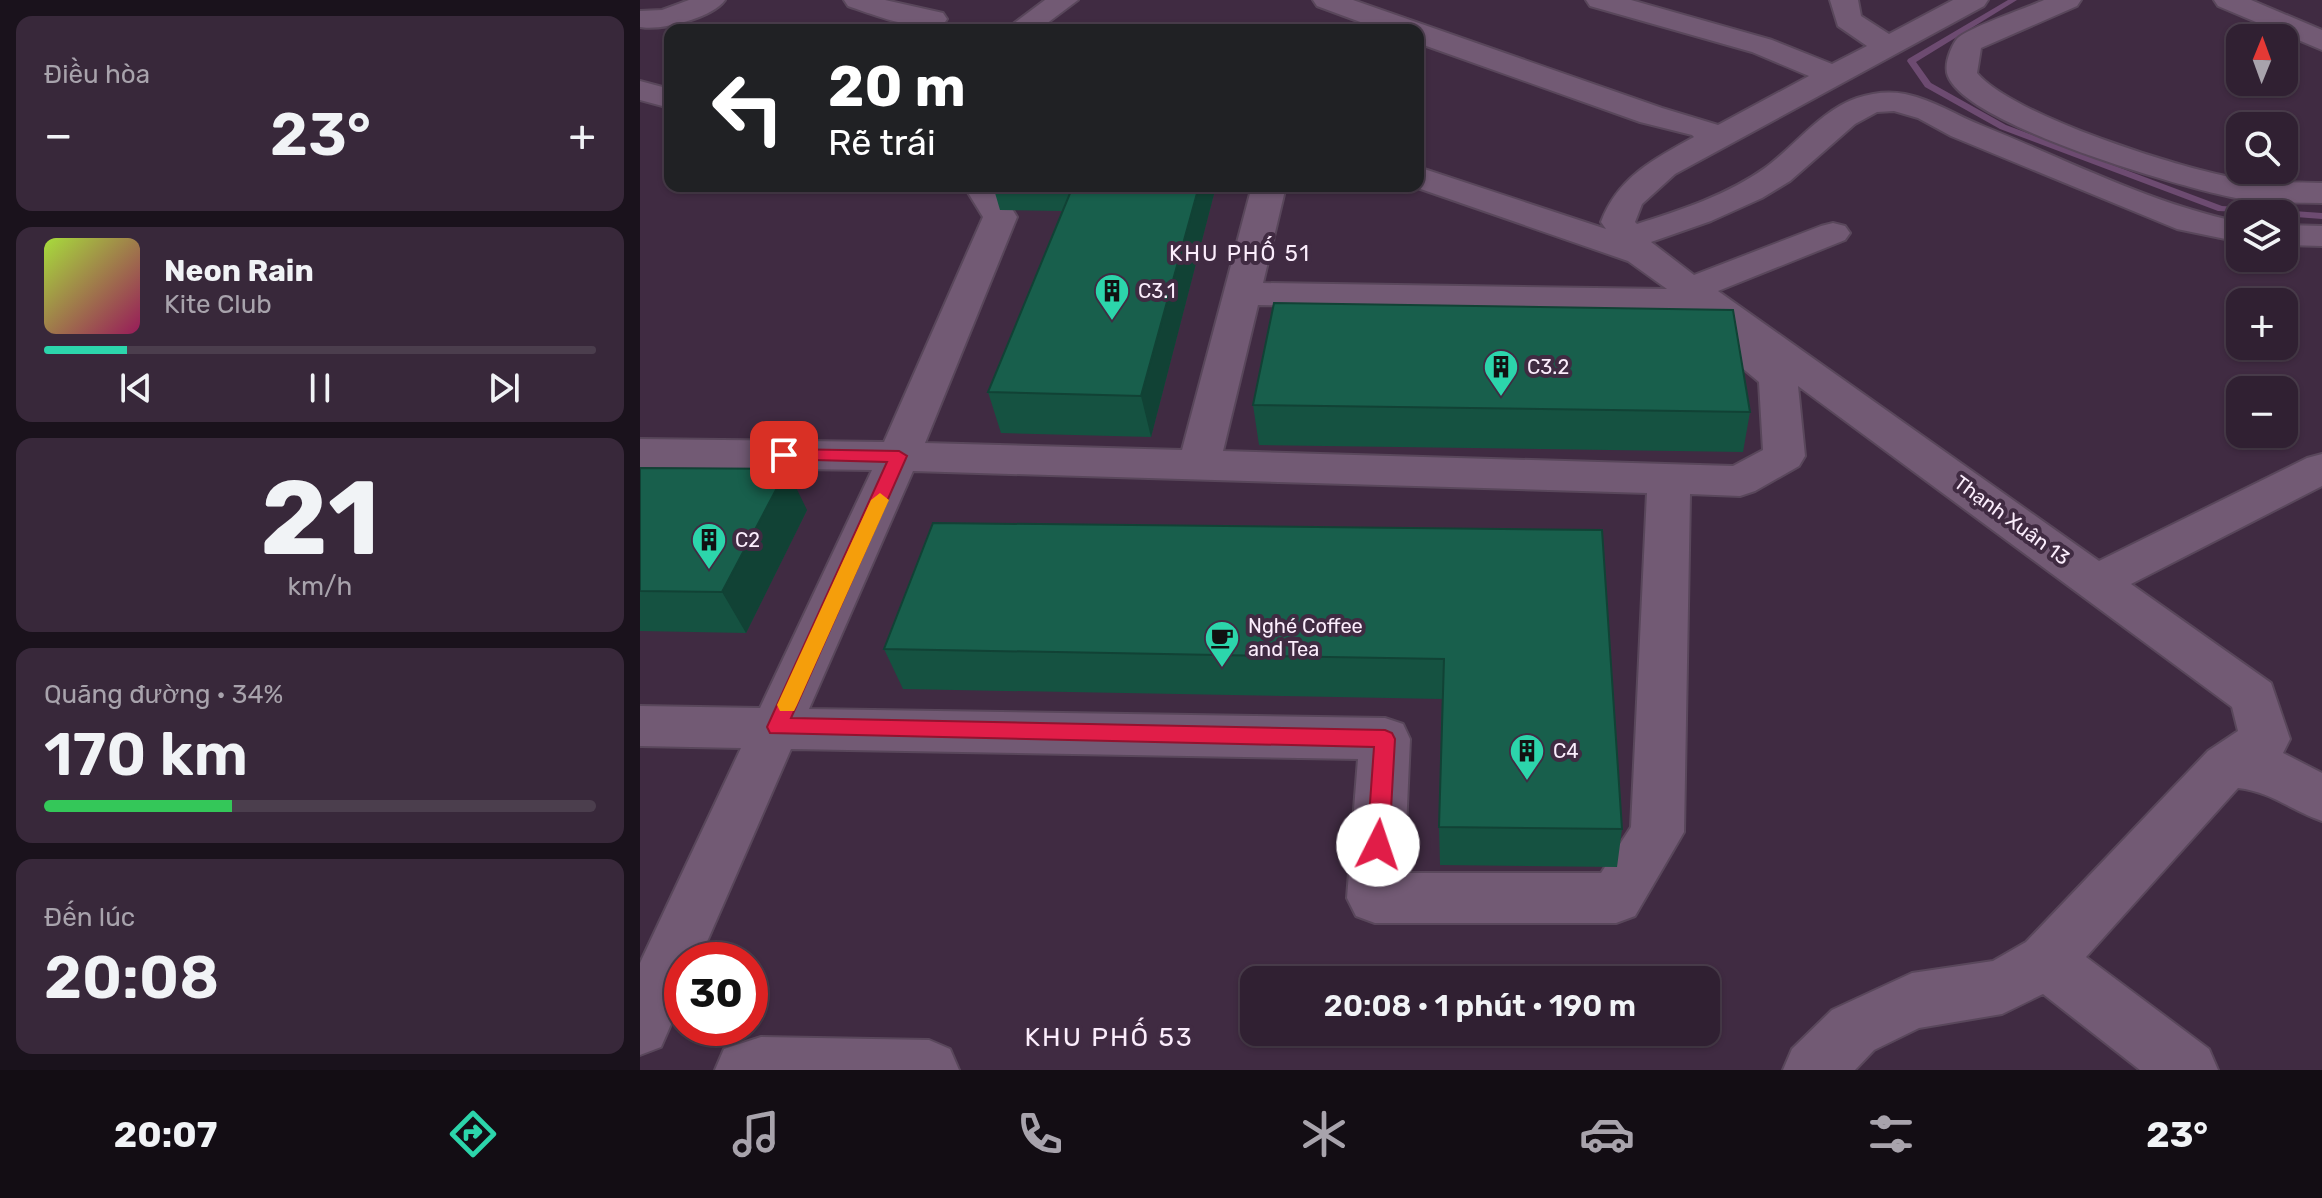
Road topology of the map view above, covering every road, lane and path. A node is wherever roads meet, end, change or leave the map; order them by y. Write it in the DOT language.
graph roads {
  1 [pos="711,0"];
  2 [pos="858,0"];
  3 [pos="1064,0"];
  4 [pos="1074,0"];
  5 [pos="1090,0"];
  6 [pos="1327,0"];
  7 [pos="1600,0"];
  8 [pos="1844,0"];
  9 [pos="1974,0"];
  10 [pos="2067,0"];
  11 [pos="2228,0"];
  12 [pos="640,19"];
  13 [pos="933,19"];
  14 [pos="1028,24"];
  15 [pos="1393,24"];
  16 [pos="1424,35"];
  17 [pos="2322,41"];
  18 [pos="1887,46"];
  19 [pos="1831,75"];
  20 [pos="640,90"];
  21 [pos="664,97"];
  22 [pos="1715,139"];
  23 [pos="1424,179"];
  24 [pos="985,192"];
  25 [pos="1268,192"];
  26 [pos="2322,193"];
  27 [pos="2226,229"];
  28 [pos="1833,233"];
  29 [pos="2298,235"];
  30 [pos="2322,236"];
  31 [pos="1635,245"];
  32 [pos="1690,289"];
  33 [pos="1242,294"];
  34 [pos="640,453"];
  35 [pos="899,456"];
  36 [pos="1199,465"];
  37 [pos="2322,468"];
  38 [pos="1669,478"];
  39 [pos="2098,581"];
  40 [pos="640,726"];
  41 [pos="777,727"];
  42 [pos="2226,766"];
  43 [pos="2322,799"];
  44 [pos="2046,961"];
  45 [pos="640,1027"];
  46 [pos="745,1070"];
  47 [pos="929,1070"];
  48 [pos="1813,1070"];
  49 [pos="2188,1070"];
  1 -- 12 [label="street"];
  2 -- 13 [label="street"];
  3 -- 14 [label="street"];
  4 -- 5 [label="street"];
  6 -- 15 [label="street"];
  7 -- 19 [label="street"];
  8 -- 18 [label="street"];
  9 -- 18 [label="street"];
  10 -- 26 [label="street"];
  11 -- 17 [label="street"];
  16 -- 22 [label="street"];
  18 -- 19 [label="street"];
  19 -- 22 [label="street"];
  20 -- 21 [label="street"];
  22 -- 31 [label="street"];
  23 -- 31 [label="street, Thạnh Xuân 13"];
  24 -- 35 [label="street"];
  25 -- 33 [label="street"];
  27 -- 31 [label="street"];
  28 -- 32 [label="street"];
  29 -- 30 [label="street"];
  31 -- 32 [label="street, Thạnh Xuân 13"];
  32 -- 39 [label="street, Thạnh Xuân 13"];
  33 -- 36 [label="street"];
  33 -- 38 [label="street"];
  34 -- 35 [label="street"];
  35 -- 36 [label="street"];
  35 -- 41 [label="street"];
  36 -- 38 [label="street"];
  37 -- 39 [label="street"];
  38 -- 41 [label="street"];
  39 -- 42 [label="street, Thạnh Xuân 13"];
  40 -- 41 [label="street"];
  41 -- 45 [label="street"];
  42 -- 43 [label="street"];
  42 -- 44 [label="street, Thạnh Xuân 13"];
  44 -- 48 [label="street, Thạnh Xuân 13"];
  44 -- 49 [label="street"];
  46 -- 47 [label="street"];
}
